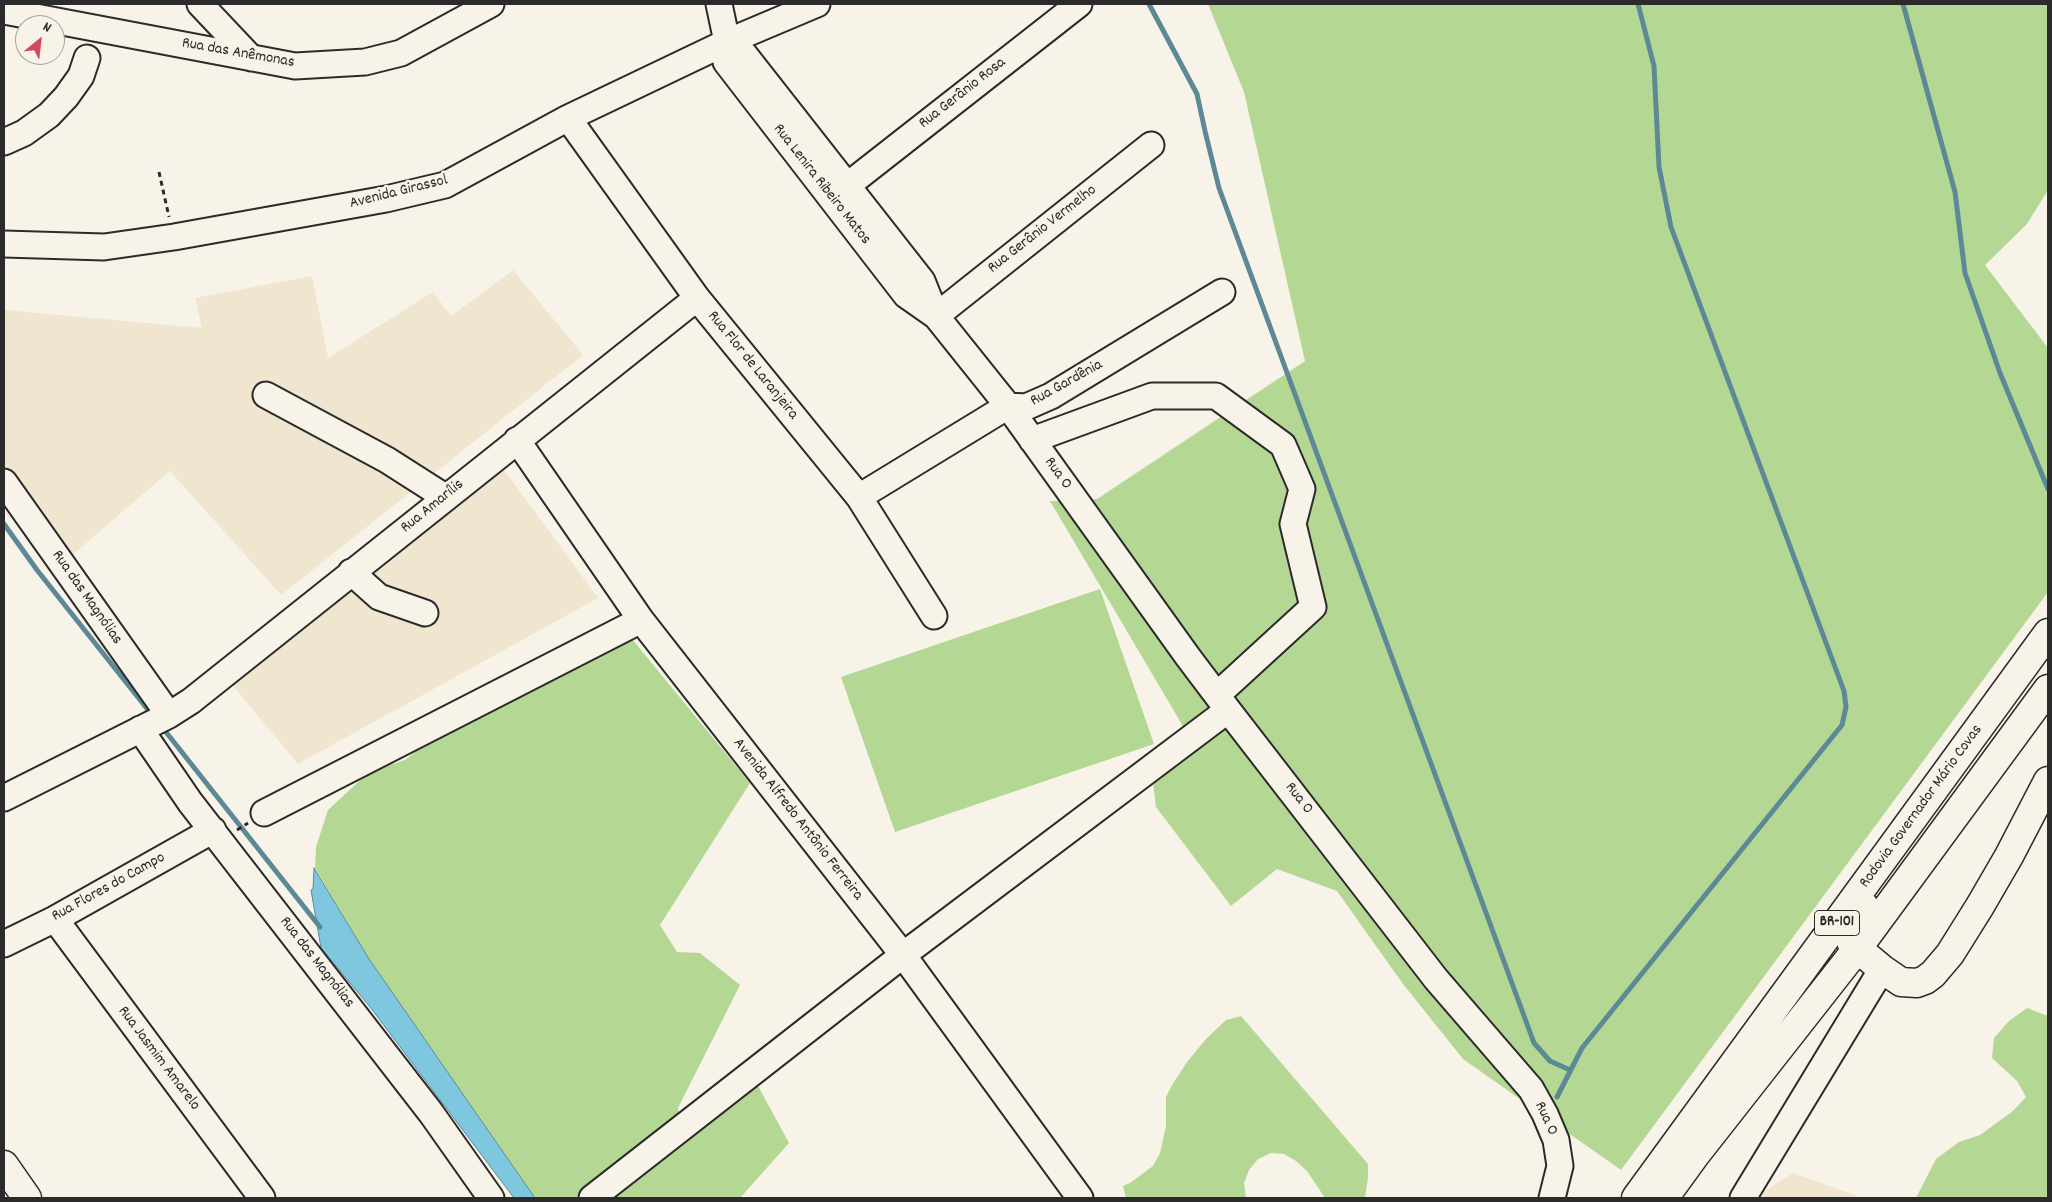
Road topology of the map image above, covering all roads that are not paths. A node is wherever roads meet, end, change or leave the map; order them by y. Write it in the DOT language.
graph roads {
  1 [pos="200,4"];
  2 [pos="491,4"];
  3 [pos="719,4"];
  4 [pos="817,4"];
  5 [pos="1078,4"];
  6 [pos="4,11"];
  7 [pos="727,42"];
  8 [pos="87,58"];
  9 [pos="251,58"];
  10 [pos="568,118"];
  11 [pos="4,142"];
  12 [pos="1151,145"];
  13 [pos="848,185"];
  14 [pos="4,244"];
  15 [pos="1222,292"];
  16 [pos="696,298"];
  17 [pos="936,316"];
  18 [pos="266,396"];
  19 [pos="1008,406"];
  20 [pos="517,440"];
  21 [pos="1032,440"];
  22 [pos="4,482"];
  23 [pos="445,497"];
  24 [pos="859,498"];
  25 [pos="351,572"];
  26 [pos="425,613"];
  27 [pos="934,616"];
  28 [pos="641,620"];
  29 [pos="2043,640"];
  30 [pos="2048,689"];
  31 [pos="1223,702"];
  32 [pos="154,722"];
  33 [pos="2048,780"];
  34 [pos="4,798"];
  35 [pos="264,813"];
  36 [pos="213,830"];
  37 [pos="54,919"];
  38 [pos="4,944"];
  39 [pos="1857,948"];
  40 [pos="903,955"];
  41 [pos="1882,969"];
  42 [pos="4,1165"];
  43 [pos="27,1198"];
  44 [pos="262,1198"];
  45 [pos="491,1198"];
  46 [pos="592,1198"];
  47 [pos="1080,1198"];
  48 [pos="1552,1198"];
  49 [pos="1636,1198"];
  50 [pos="1664,1198"];
  51 [pos="1743,1198"];
  1 -- 9 [label="street"];
  2 -- 9 [label="street, Rua das Anêmonas"];
  3 -- 7 [label="street, Rua Lenira Ribeiro Matos"];
  4 -- 7 [label="street, Avenida Girassol"];
  5 -- 13 [label="street, Rua Gerânio Rosa"];
  6 -- 9 [label="street, Rua das Anêmonas"];
  7 -- 10 [label="street, Avenida Girassol"];
  7 -- 13 [label="street, Rua Lenira Ribeiro Matos"];
  7 -- 17 [label="street, Rua Lenira Ribeiro Matos"];
  8 -- 11 [label="street"];
  10 -- 14 [label="street, Avenida Girassol"];
  10 -- 16 [label="street, Rua Flor de Laranjeira"];
  12 -- 17 [label="street, Rua Gerânio Vermelho"];
  13 -- 17 [label="street, Rua Lenira Ribeiro Matos"];
  15 -- 19 [label="street, Rua Gardênia"];
  16 -- 20 [label="street, Rua Amarílis"];
  16 -- 24 [label="street, Rua Flor de Laranjeira"];
  17 -- 19 [label="street, Rua Lenira Ribeiro Matos"];
  18 -- 23 [label="street"];
  19 -- 21 [label="street, Rua O"];
  19 -- 24 [label="street, Rua Gardênia"];
  20 -- 23 [label="street, Rua Amarílis"];
  20 -- 28 [label="street, Avenida Alfredo Antônio Ferreira"];
  21 -- 31 [label="street, Rua O"];
  21 -- 31 [label="street"];
  22 -- 32 [label="street, Rua das Magnólias"];
  23 -- 25 [label="street, Rua Amarílis"];
  24 -- 27 [label="street, Rua Flor de Laranjeira"];
  25 -- 26 [label="street"];
  25 -- 32 [label="street, Rua Amarílis"];
  28 -- 35 [label="street"];
  28 -- 40 [label="street, Avenida Alfredo Antônio Ferreira"];
  29 -- 39 [label="main road"];
  29 -- 49 [label="main road, Rodovia Governador Mário Covas / BR-101"];
  30 -- 39 [label="main road, Rodovia Governador Mário Covas / BR-101"];
  31 -- 40 [label="street"];
  31 -- 48 [label="street, Rua O"];
  32 -- 34 [label="street, Rua Amarílis"];
  32 -- 36 [label="street, Rua das Magnólias"];
  33 -- 41 [label="main road"];
  36 -- 37 [label="street, Rua Flores do Campo"];
  36 -- 45 [label="street, Rua das Magnólias"];
  37 -- 38 [label="street, Rua Flores do Campo"];
  37 -- 44 [label="street, Rua Jasmim Amarelo"];
  39 -- 41 [label="main road"];
  39 -- 50 [label="main road, Rodovia Governador Mário Covas / BR-101"];
  40 -- 46 [label="street"];
  40 -- 47 [label="street, Avenida Alfredo Antônio Ferreira"];
  41 -- 51 [label="street"];
  42 -- 43 [label="main road"];
}
